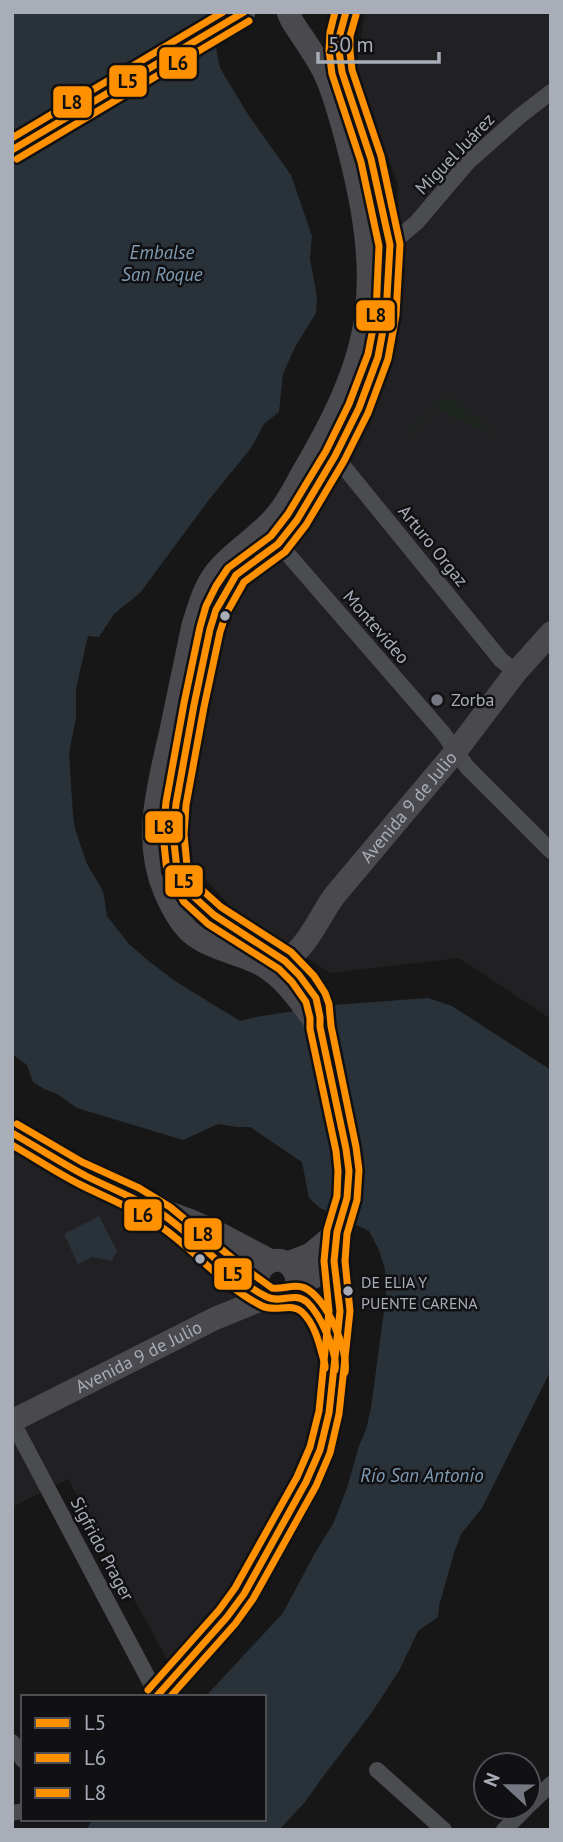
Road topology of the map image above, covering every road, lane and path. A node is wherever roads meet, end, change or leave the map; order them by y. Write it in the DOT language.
graph roads {
  1 [pos="244,12"];
  2 [pos="288,12"];
  3 [pos="346,12"];
  4 [pos="551,92"];
  5 [pos="12,150"];
  6 [pos="366,239"];
  7 [pos="390,245"];
  8 [pos="327,450"];
  9 [pos="272,536"];
  10 [pos="551,633"];
  11 [pos="516,672"];
  12 [pos="456,751"];
  13 [pos="551,851"];
  14 [pos="309,936"];
  15 [pos="285,961"];
  16 [pos="259,964"];
  17 [pos="320,1020"];
  18 [pos="12,1133"];
  19 [pos="148,1206"];
  20 [pos="337,1239"];
  21 [pos="285,1280"];
  22 [pos="340,1304"];
  23 [pos="336,1364"];
  24 [pos="12,1421"];
  25 [pos="156,1695"];
  26 [pos="158,1695"];
  27 [pos="377,1770"];
  28 [pos="444,1830"];
  1 -- 5 [label="main road"];
  2 -- 6 [label="main road"];
  3 -- 7 [label="main road"];
  4 -- 7 [label="street, Miguel Juárez"];
  6 -- 7 [label="street"];
  6 -- 8 [label="main road"];
  7 -- 8 [label="main road"];
  8 -- 9 [label="main road"];
  8 -- 11 [label="street, Arturo Orgaz"];
  9 -- 12 [label="street, Montevideo"];
  9 -- 15 [label="main road"];
  9 -- 16 [label="main road"];
  10 -- 11 [label="main road, Avenida 9 de Julio"];
  11 -- 12 [label="main road, Avenida 9 de Julio"];
  12 -- 13 [label="street, Montevideo"];
  12 -- 14 [label="main road, Avenida 9 de Julio"];
  14 -- 15 [label="main road, Avenida 9 de Julio"];
  14 -- 17 [label="main road"];
  15 -- 16 [label="main road"];
  15 -- 17 [label="main road"];
  16 -- 17 [label="main road"];
  17 -- 20 [label="main road"];
  18 -- 19 [label="main road"];
  19 -- 21 [label="main road"];
  19 -- 21 [label="main road"];
  20 -- 21 [label="main road"];
  20 -- 22 [label="street"];
  21 -- 22 [label="street"];
  21 -- 23 [label="street"];
  21 -- 24 [label="main road, Avenida 9 de Julio"];
  22 -- 23 [label="street"];
  23 -- 26 [label="street"];
  24 -- 25 [label="street, Sigfrido Prager"];
  27 -- 28 [label="street"];
}
